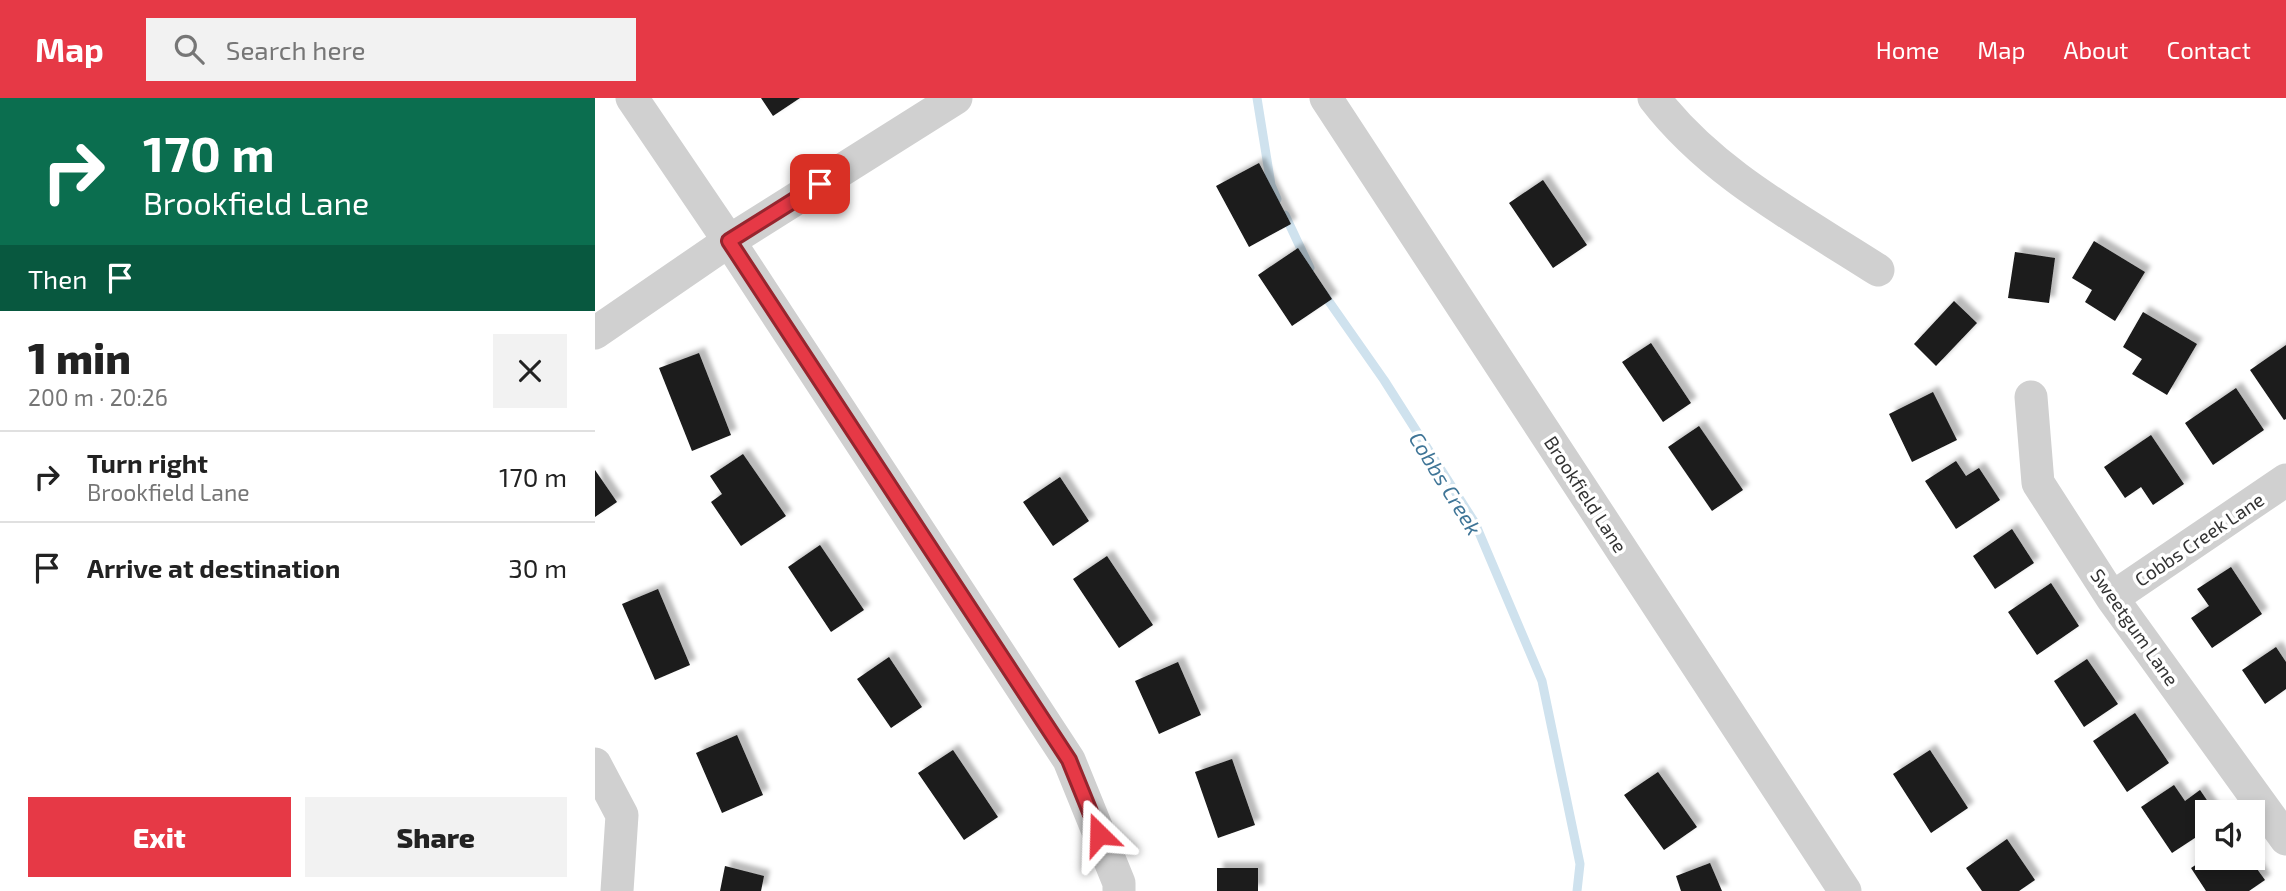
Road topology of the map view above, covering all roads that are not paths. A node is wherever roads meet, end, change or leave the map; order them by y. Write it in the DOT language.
graph roads {
  1 [pos="632,98"];
  2 [pos="956,98"];
  3 [pos="1326,98"];
  4 [pos="1654,98"];
  5 [pos="729,241"];
  6 [pos="1878,270"];
  7 [pos="595,333"];
  8 [pos="2031,397"];
  9 [pos="2286,480"];
  10 [pos="2112,598"];
  11 [pos="595,764"];
  12 [pos="2286,839"];
  13 [pos="617,891"];
  14 [pos="1119,891"];
  15 [pos="1845,891"];
  1 -- 5 [label="street"];
  2 -- 5 [label="street"];
  3 -- 15 [label="street, Brookfield Lane"];
  4 -- 6 [label="street"];
  5 -- 7 [label="street"];
  5 -- 14 [label="street"];
  8 -- 10 [label="street, Sweetgum Lane"];
  9 -- 10 [label="street, Cobbs Creek Lane"];
  10 -- 12 [label="street, Sweetgum Lane"];
  11 -- 13 [label="street"];
}
